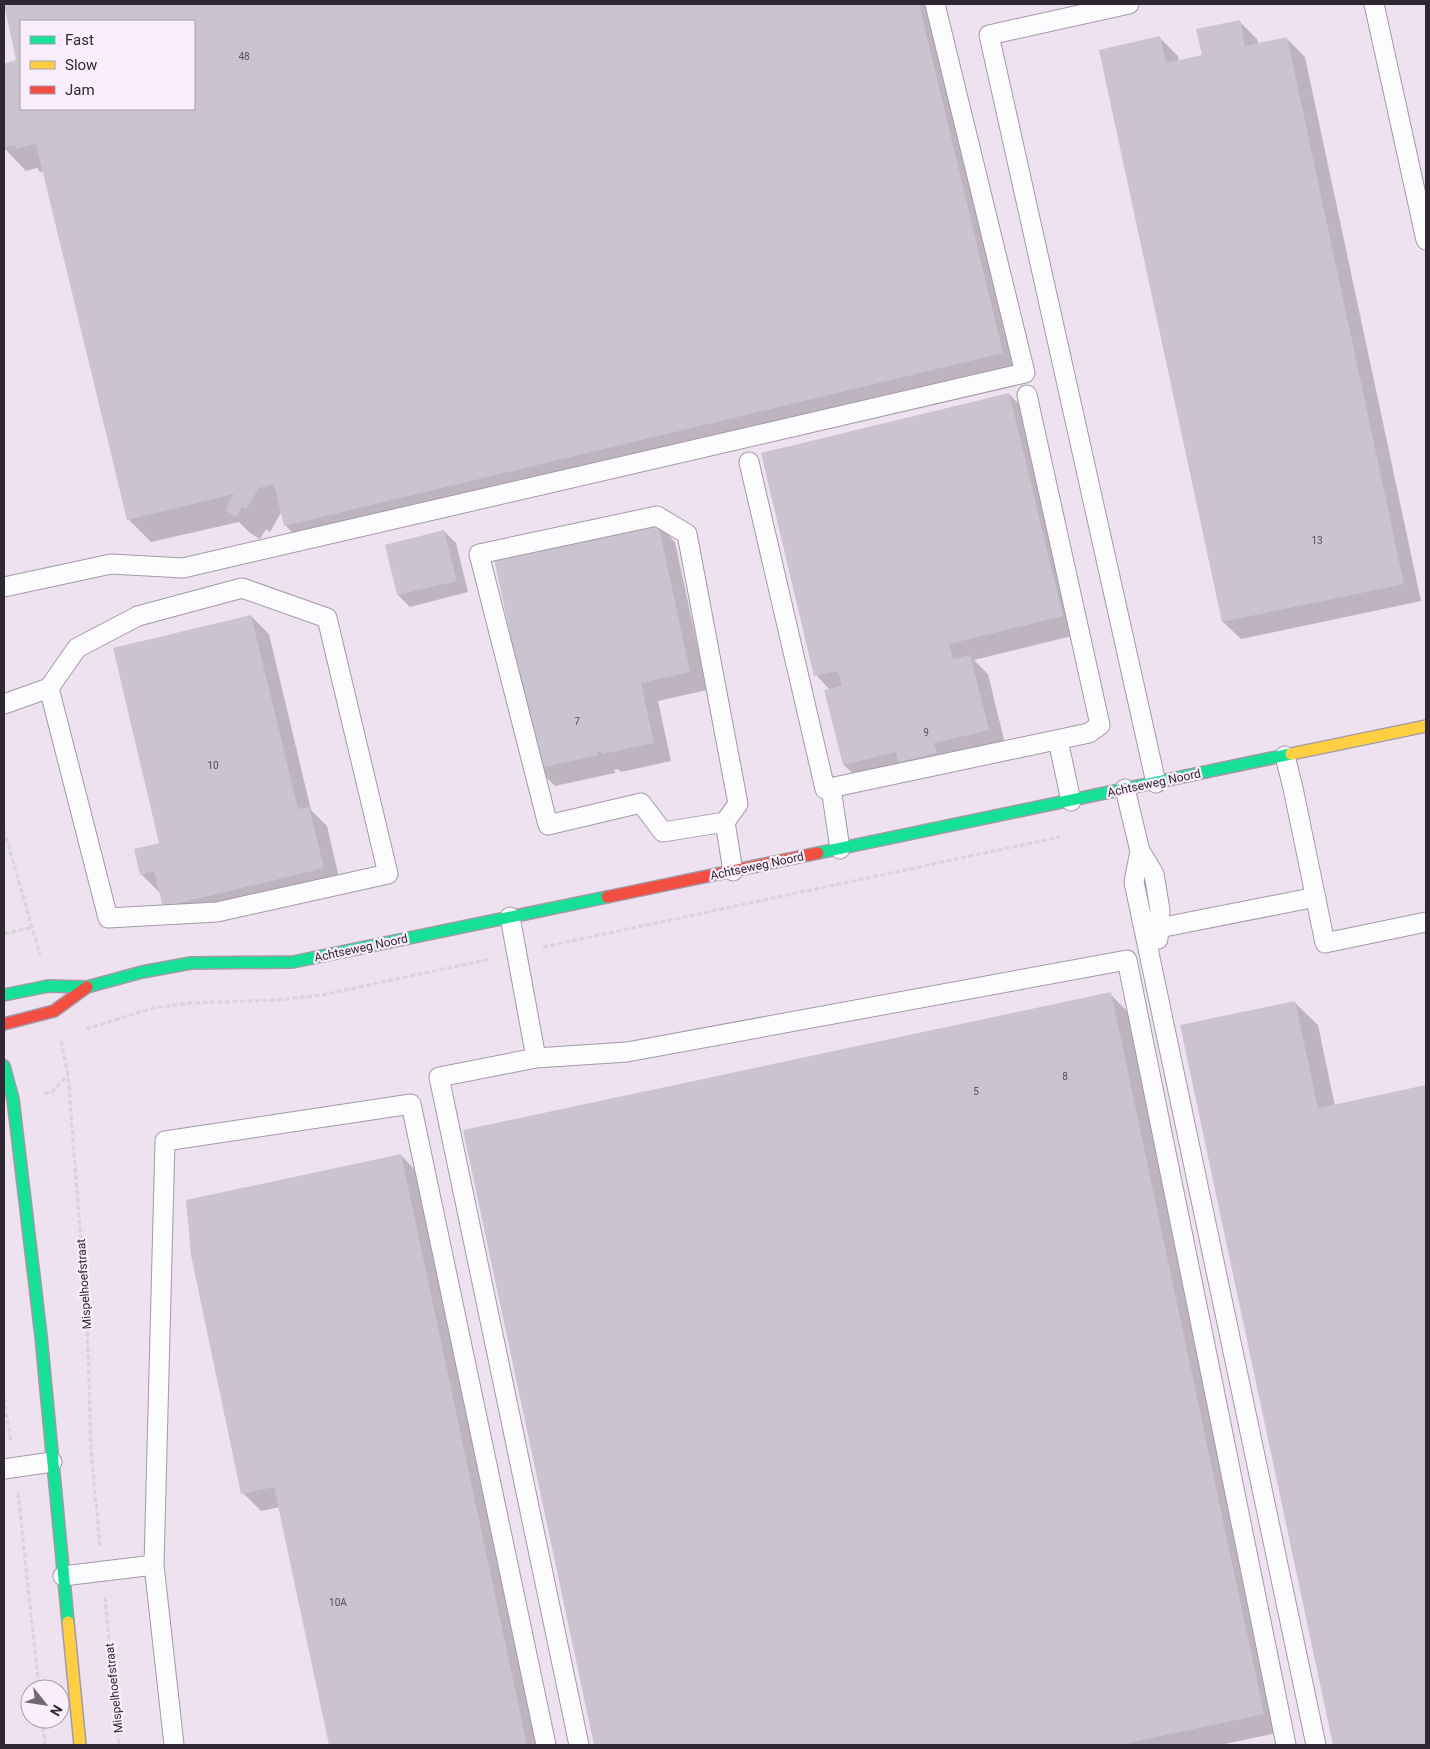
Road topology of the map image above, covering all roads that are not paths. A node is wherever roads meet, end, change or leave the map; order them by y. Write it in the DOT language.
graph roads {
  1 [pos="935,4"];
  2 [pos="1129,4"];
  3 [pos="1374,4"];
  4 [pos="1426,240"];
  5 [pos="1027,395"];
  6 [pos="749,462"];
  7 [pos="4,587"];
  8 [pos="49,688"];
  9 [pos="4,704"];
  10 [pos="1426,726"];
  11 [pos="1058,740"];
  12 [pos="1285,756"];
  13 [pos="1156,783"];
  14 [pos="831,788"];
  15 [pos="1126,788"];
  16 [pos="1071,801"];
  17 [pos="725,822"];
  18 [pos="840,848"];
  19 [pos="1140,851"];
  20 [pos="732,871"];
  21 [pos="1316,897"];
  22 [pos="510,917"];
  23 [pos="1426,922"];
  24 [pos="1159,928"];
  25 [pos="1154,980"];
  26 [pos="87,987"];
  27 [pos="4,995"];
  28 [pos="4,1024"];
  29 [pos="536,1058"];
  30 [pos="4,1066"];
  31 [pos="52,1462"];
  32 [pos="9,1468"];
  33 [pos="154,1565"];
  34 [pos="63,1576"];
  35 [pos="80,1745"];
  36 [pos="174,1745"];
  37 [pos="546,1745"];
  38 [pos="578,1745"];
  39 [pos="1286,1745"];
  40 [pos="1316,1745"];
  1 -- 7 [label="lane"];
  2 -- 13 [label="lane"];
  3 -- 4 [label="lane"];
  5 -- 11 [label="lane"];
  6 -- 14 [label="lane"];
  8 -- 8 [label="lane"];
  8 -- 9 [label="lane"];
  10 -- 12 [label="street, Achtseweg Noord"];
  11 -- 14 [label="lane"];
  11 -- 16 [label="lane"];
  12 -- 13 [label="street, Achtseweg Noord"];
  12 -- 21 [label="lane"];
  13 -- 15 [label="street, Achtseweg Noord"];
  14 -- 18 [label="lane"];
  15 -- 16 [label="street, Achtseweg Noord"];
  15 -- 19 [label="lane"];
  16 -- 18 [label="street, Achtseweg Noord"];
  17 -- 17 [label="lane"];
  17 -- 20 [label="lane"];
  18 -- 20 [label="street, Achtseweg Noord"];
  19 -- 24 [label="lane"];
  19 -- 25 [label="lane"];
  20 -- 22 [label="street, Achtseweg Noord"];
  21 -- 23 [label="lane"];
  21 -- 24 [label="lane"];
  22 -- 26 [label="street, Achtseweg Noord"];
  22 -- 29 [label="lane"];
  24 -- 25 [label="lane"];
  25 -- 40 [label="lane"];
  26 -- 27 [label="street, Achtseweg Noord"];
  26 -- 28 [label="street, Achtseweg Noord"];
  29 -- 38 [label="lane"];
  29 -- 39 [label="lane"];
  30 -- 31 [label="street"];
  31 -- 32 [label="lane"];
  31 -- 34 [label="street"];
  33 -- 34 [label="lane"];
  33 -- 36 [label="lane"];
  33 -- 37 [label="lane"];
  34 -- 35 [label="street"];
}
